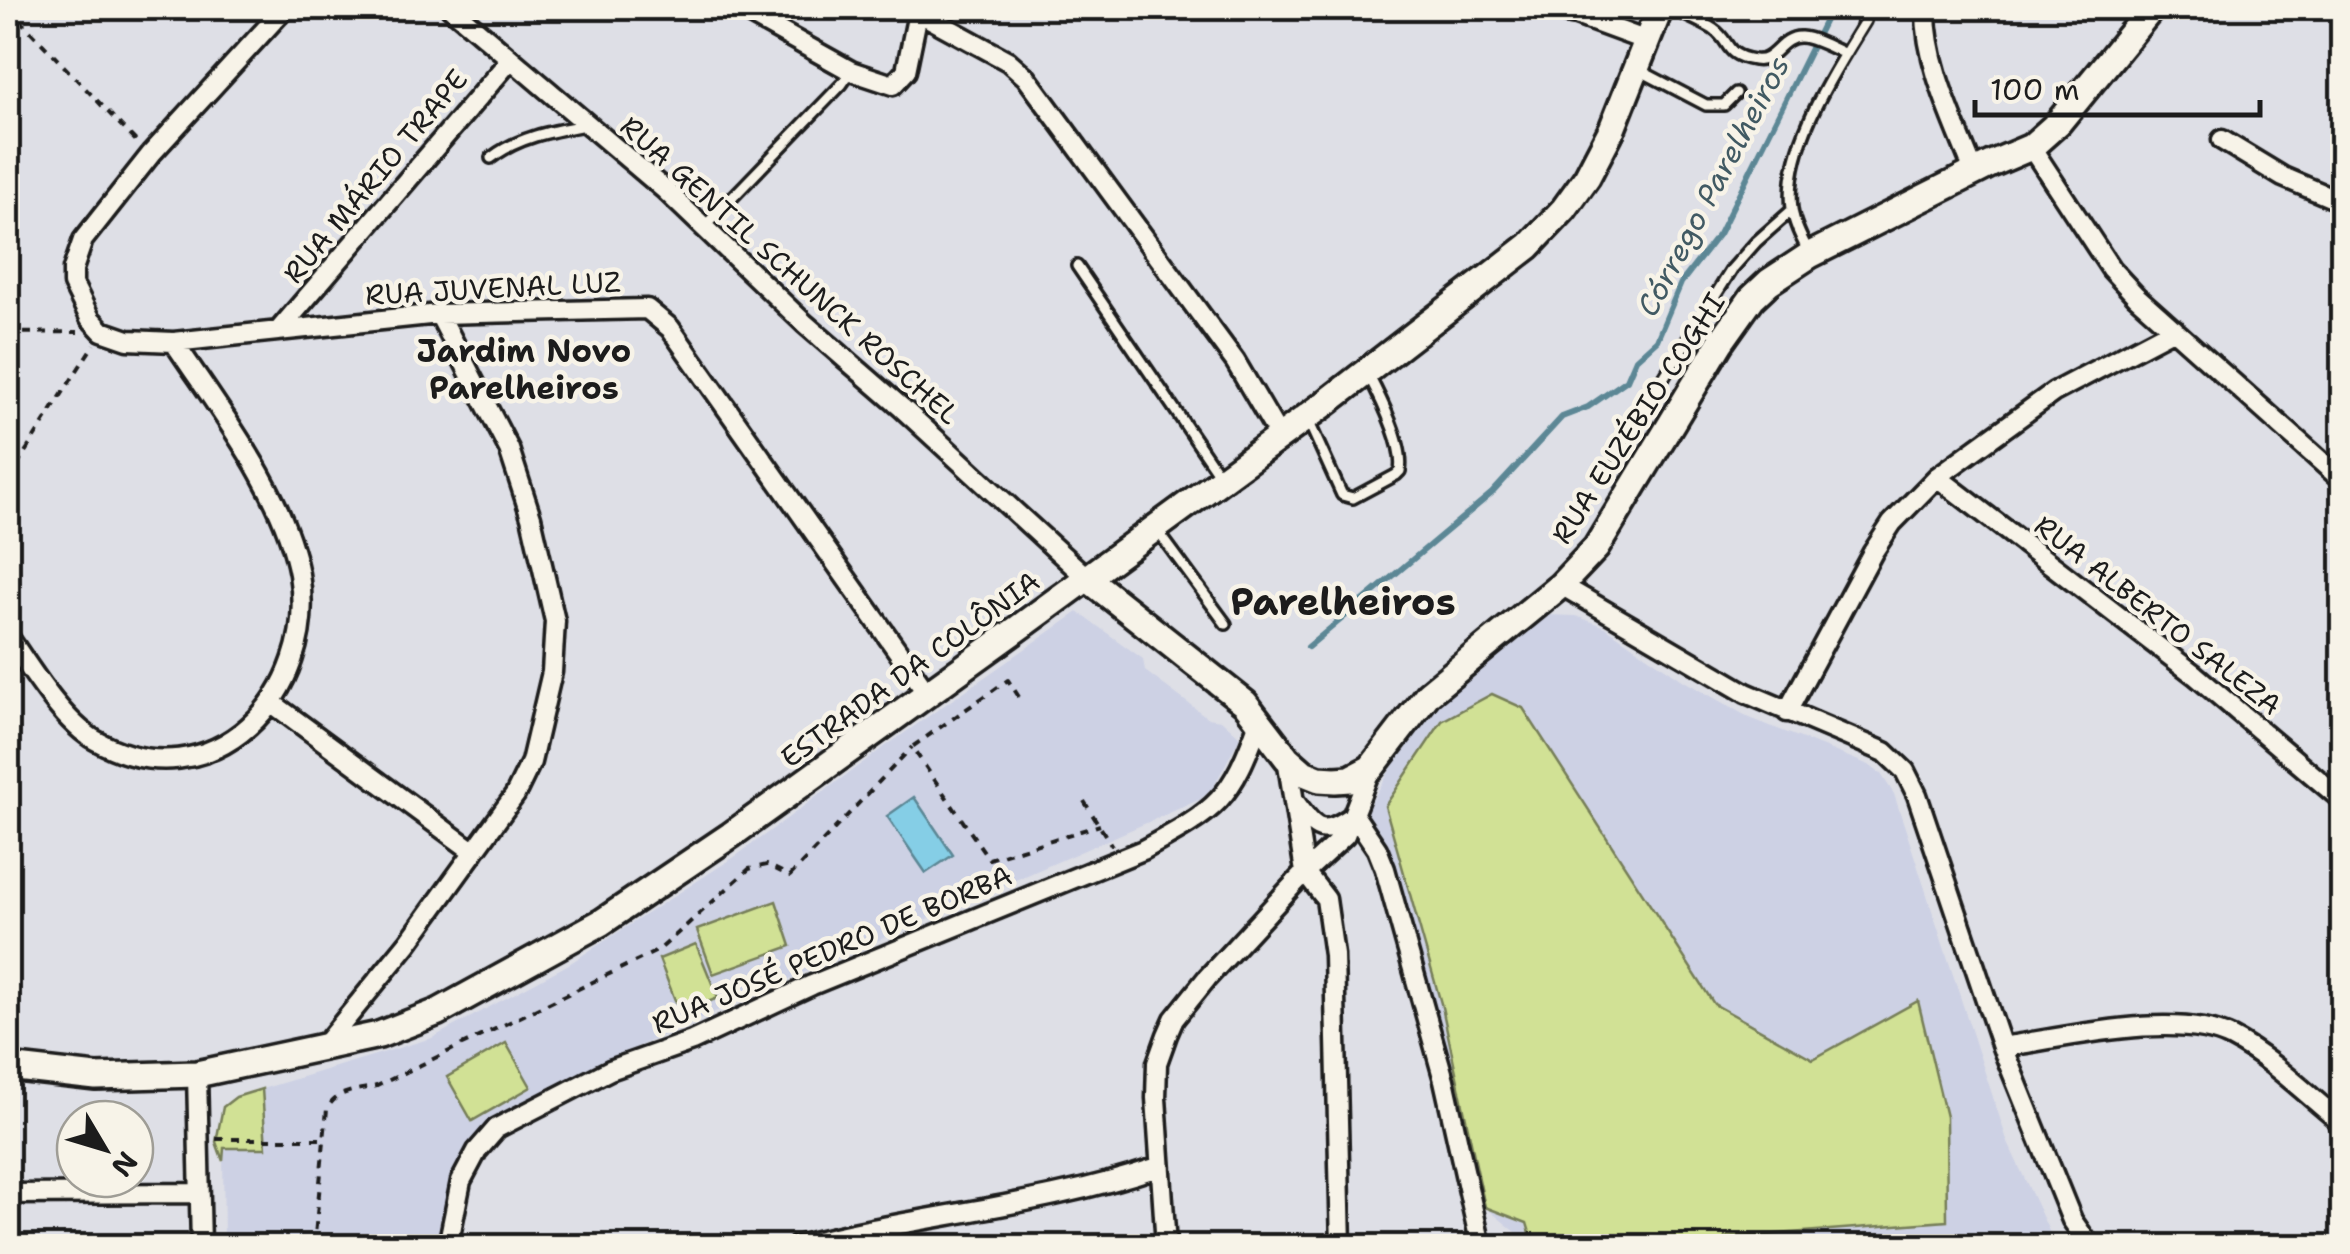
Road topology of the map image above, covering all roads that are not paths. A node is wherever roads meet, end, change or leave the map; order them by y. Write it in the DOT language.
graph roads {
  1 [pos="284,8"];
  2 [pos="451,8"];
  3 [pos="738,8"];
  4 [pos="1537,8"];
  5 [pos="1660,8"];
  6 [pos="1670,8"];
  7 [pos="1926,8"];
  8 [pos="2152,8"];
  9 [pos="919,10"];
  10 [pos="1865,21"];
  11 [pos="1647,40"];
  12 [pos="1845,54"];
  13 [pos="511,59"];
  14 [pos="1636,68"];
  15 [pos="851,71"];
  16 [pos="1736,92"];
  17 [pos="588,125"];
  18 [pos="2222,140"];
  19 [pos="2031,147"];
  20 [pos="491,158"];
  21 [pos="1974,172"];
  22 [pos="2342,202"];
  23 [pos="1792,210"];
  24 [pos="703,228"];
  25 [pos="1810,254"];
  26 [pos="1077,266"];
  27 [pos="439,314"];
  28 [pos="2174,329"];
  29 [pos="280,330"];
  30 [pos="174,342"];
  31 [pos="1367,372"];
  32 [pos="1306,417"];
  33 [pos="1279,436"];
  34 [pos="1615,455"];
  35 [pos="1222,478"];
  36 [pos="1937,478"];
  37 [pos="2342,480"];
  38 [pos="1156,527"];
  39 [pos="1087,578"];
  40 [pos="1561,586"];
  41 [pos="1226,624"];
  42 [pos="8,636"];
  43 [pos="922,686"];
  44 [pos="272,704"];
  45 [pos="1786,712"];
  46 [pos="1260,718"];
  47 [pos="1286,758"];
  48 [pos="1372,768"];
  49 [pos="2342,800"];
  50 [pos="1295,802"];
  51 [pos="1354,815"];
  52 [pos="474,852"];
  53 [pos="1305,872"];
  54 [pos="324,1046"];
  55 [pos="2002,1046"];
  56 [pos="8,1067"];
  57 [pos="197,1074"];
  58 [pos="2341,1120"];
  59 [pos="1158,1167"];
  60 [pos="198,1193"];
  61 [pos="8,1194"];
  62 [pos="201,1246"];
  63 [pos="448,1246"];
  64 [pos="797,1246"];
  65 [pos="1166,1246"];
  66 [pos="1341,1246"];
  67 [pos="1481,1246"];
  68 [pos="2090,1246"];
  1 -- 30 [label="street, RUA JUVENAL LUZ"];
  2 -- 13 [label="street, RUA GENTIL SCHUNCK ROSCHEL"];
  3 -- 15 [label="street"];
  4 -- 11 [label="street"];
  5 -- 11 [label="main road, ESTRADA DA COLÔNIA"];
  6 -- 12 [label="lane"];
  7 -- 21 [label="street"];
  8 -- 19 [label="main road, RUA EUZÉBIO COGHI"];
  9 -- 15 [label="street"];
  9 -- 33 [label="street"];
  10 -- 12 [label="lane"];
  11 -- 14 [label="main road, ESTRADA DA COLÔNIA"];
  12 -- 23 [label="lane"];
  13 -- 17 [label="street, RUA GENTIL SCHUNCK ROSCHEL"];
  13 -- 29 [label="street, RUA MÁRIO TRAPE"];
  14 -- 16 [label="lane"];
  14 -- 31 [label="main road, ESTRADA DA COLÔNIA"];
  15 -- 24 [label="lane"];
  17 -- 20 [label="lane"];
  17 -- 24 [label="street, RUA GENTIL SCHUNCK ROSCHEL"];
  18 -- 22 [label="street"];
  19 -- 21 [label="main road, RUA EUZÉBIO COGHI"];
  19 -- 28 [label="street"];
  21 -- 25 [label="main road, RUA EUZÉBIO COGHI"];
  23 -- 25 [label="lane"];
  23 -- 34 [label="lane"];
  24 -- 39 [label="street, RUA GENTIL SCHUNCK ROSCHEL"];
  25 -- 40 [label="main road, RUA EUZÉBIO COGHI"];
  26 -- 35 [label="lane"];
  27 -- 29 [label="street, RUA JUVENAL LUZ"];
  27 -- 43 [label="street, RUA JUVENAL LUZ"];
  27 -- 52 [label="street"];
  28 -- 36 [label="street"];
  28 -- 37 [label="street"];
  29 -- 30 [label="street, RUA JUVENAL LUZ"];
  30 -- 44 [label="street"];
  31 -- 32 [label="main road, ESTRADA DA COLÔNIA"];
  31 -- 32 [label="lane"];
  32 -- 33 [label="main road, ESTRADA DA COLÔNIA"];
  33 -- 35 [label="main road, ESTRADA DA COLÔNIA"];
  35 -- 38 [label="main road, ESTRADA DA COLÔNIA"];
  36 -- 45 [label="street"];
  36 -- 49 [label="street, RUA ALBERTO SALEZA"];
  38 -- 39 [label="main road, ESTRADA DA COLÔNIA"];
  38 -- 41 [label="lane"];
  39 -- 43 [label="main road, ESTRADA DA COLÔNIA"];
  39 -- 46 [label="main road"];
  40 -- 45 [label="street, RUA EUZÉBIO COGHI"];
  40 -- 48 [label="main road"];
  42 -- 44 [label="street"];
  43 -- 54 [label="main road, ESTRADA DA COLÔNIA"];
  44 -- 52 [label="street"];
  45 -- 55 [label="street, RUA EUZÉBIO COGHI"];
  46 -- 47 [label="main road"];
  46 -- 63 [label="street, RUA JOSÉ PEDRO DE BORBA"];
  47 -- 48 [label="main road"];
  47 -- 50 [label="street"];
  48 -- 51 [label="street"];
  50 -- 51 [label="street"];
  50 -- 53 [label="street"];
  51 -- 53 [label="street"];
  51 -- 67 [label="street"];
  52 -- 54 [label="street"];
  53 -- 59 [label="street"];
  53 -- 66 [label="street"];
  54 -- 57 [label="main road, ESTRADA DA COLÔNIA"];
  55 -- 58 [label="street"];
  55 -- 68 [label="street, RUA EUZÉBIO COGHI"];
  56 -- 57 [label="main road, ESTRADA DA COLÔNIA"];
  57 -- 60 [label="street"];
  59 -- 64 [label="street"];
  59 -- 65 [label="street"];
  60 -- 61 [label="street"];
  60 -- 62 [label="street"];
}
